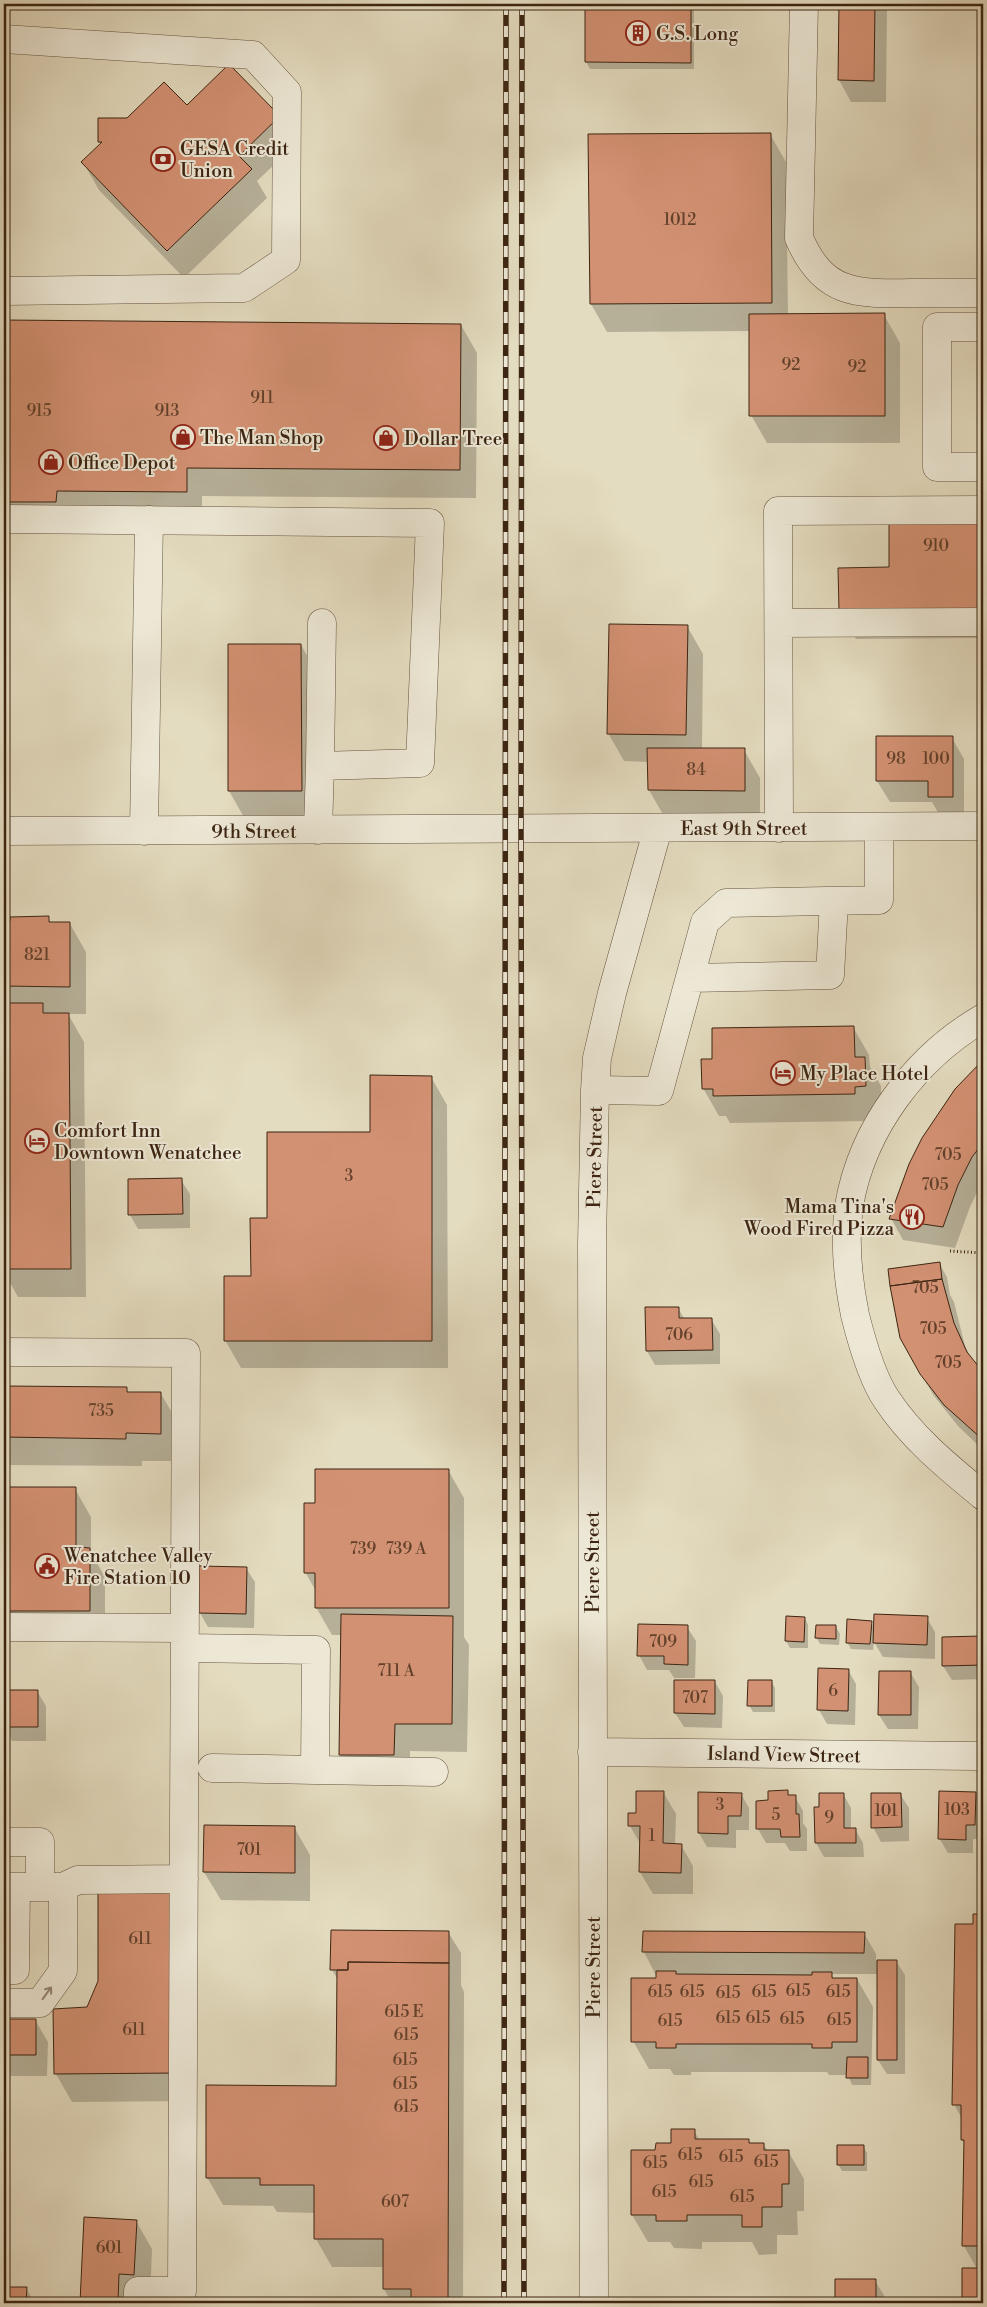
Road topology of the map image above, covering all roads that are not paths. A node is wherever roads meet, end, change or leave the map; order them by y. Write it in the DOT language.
graph roads {
  1 [pos="804,4"];
  2 [pos="4,39"];
  3 [pos="4,291"];
  4 [pos="983,293"];
  5 [pos="983,328"];
  6 [pos="983,467"];
  7 [pos="983,510"];
  8 [pos="4,519"];
  9 [pos="149,520"];
  10 [pos="983,622"];
  11 [pos="322,623"];
  12 [pos="779,623"];
  13 [pos="320,766"];
  14 [pos="983,826"];
  15 [pos="879,827"];
  16 [pos="658,828"];
  17 [pos="779,828"];
  18 [pos="318,830"];
  19 [pos="505,830"];
  20 [pos="4,831"];
  21 [pos="144,831"];
  22 [pos="834,901"];
  23 [pos="690,978"];
  24 [pos="983,1018"];
  25 [pos="595,1090"];
  26 [pos="4,1352"];
  27 [pos="983,1496"];
  28 [pos="4,1628"];
  29 [pos="185,1638"];
  30 [pos="592,1752"];
  31 [pos="981,1756"];
  32 [pos="212,1768"];
  33 [pos="314,1770"];
  34 [pos="434,1772"];
  35 [pos="4,1842"];
  36 [pos="184,1879"];
  37 [pos="31,1887"];
  38 [pos="4,1970"];
  39 [pos="4,2003"];
  40 [pos="138,2303"];
  41 [pos="594,2303"];
  1 -- 4 [label="street"];
  2 -- 3 [label="street"];
  5 -- 6 [label="street"];
  7 -- 12 [label="street"];
  8 -- 9 [label="street"];
  9 -- 13 [label="street"];
  9 -- 21 [label="street"];
  10 -- 12 [label="street"];
  11 -- 13 [label="street"];
  12 -- 17 [label="street"];
  13 -- 18 [label="street"];
  14 -- 15 [label="street, East 9th Street"];
  15 -- 17 [label="street, East 9th Street"];
  15 -- 22 [label="street"];
  16 -- 17 [label="street, East 9th Street"];
  16 -- 19 [label="street, East 9th Street"];
  16 -- 25 [label="street, Piere Street"];
  18 -- 19 [label="street, 9th Street"];
  18 -- 21 [label="street, 9th Street"];
  20 -- 21 [label="street, 9th Street"];
  22 -- 23 [label="street"];
  22 -- 23 [label="street"];
  23 -- 25 [label="street"];
  24 -- 27 [label="street"];
  25 -- 30 [label="street, Piere Street"];
  26 -- 29 [label="street"];
  28 -- 29 [label="street"];
  29 -- 33 [label="street"];
  29 -- 36 [label="street"];
  30 -- 31 [label="street, Island View Street"];
  30 -- 41 [label="street, Piere Street"];
  32 -- 33 [label="street"];
  33 -- 34 [label="street"];
  35 -- 37 [label="street"];
  36 -- 37 [label="street"];
  36 -- 40 [label="street"];
  37 -- 38 [label="street"];
  39 -- 37 [label="street, one-way"];
}
